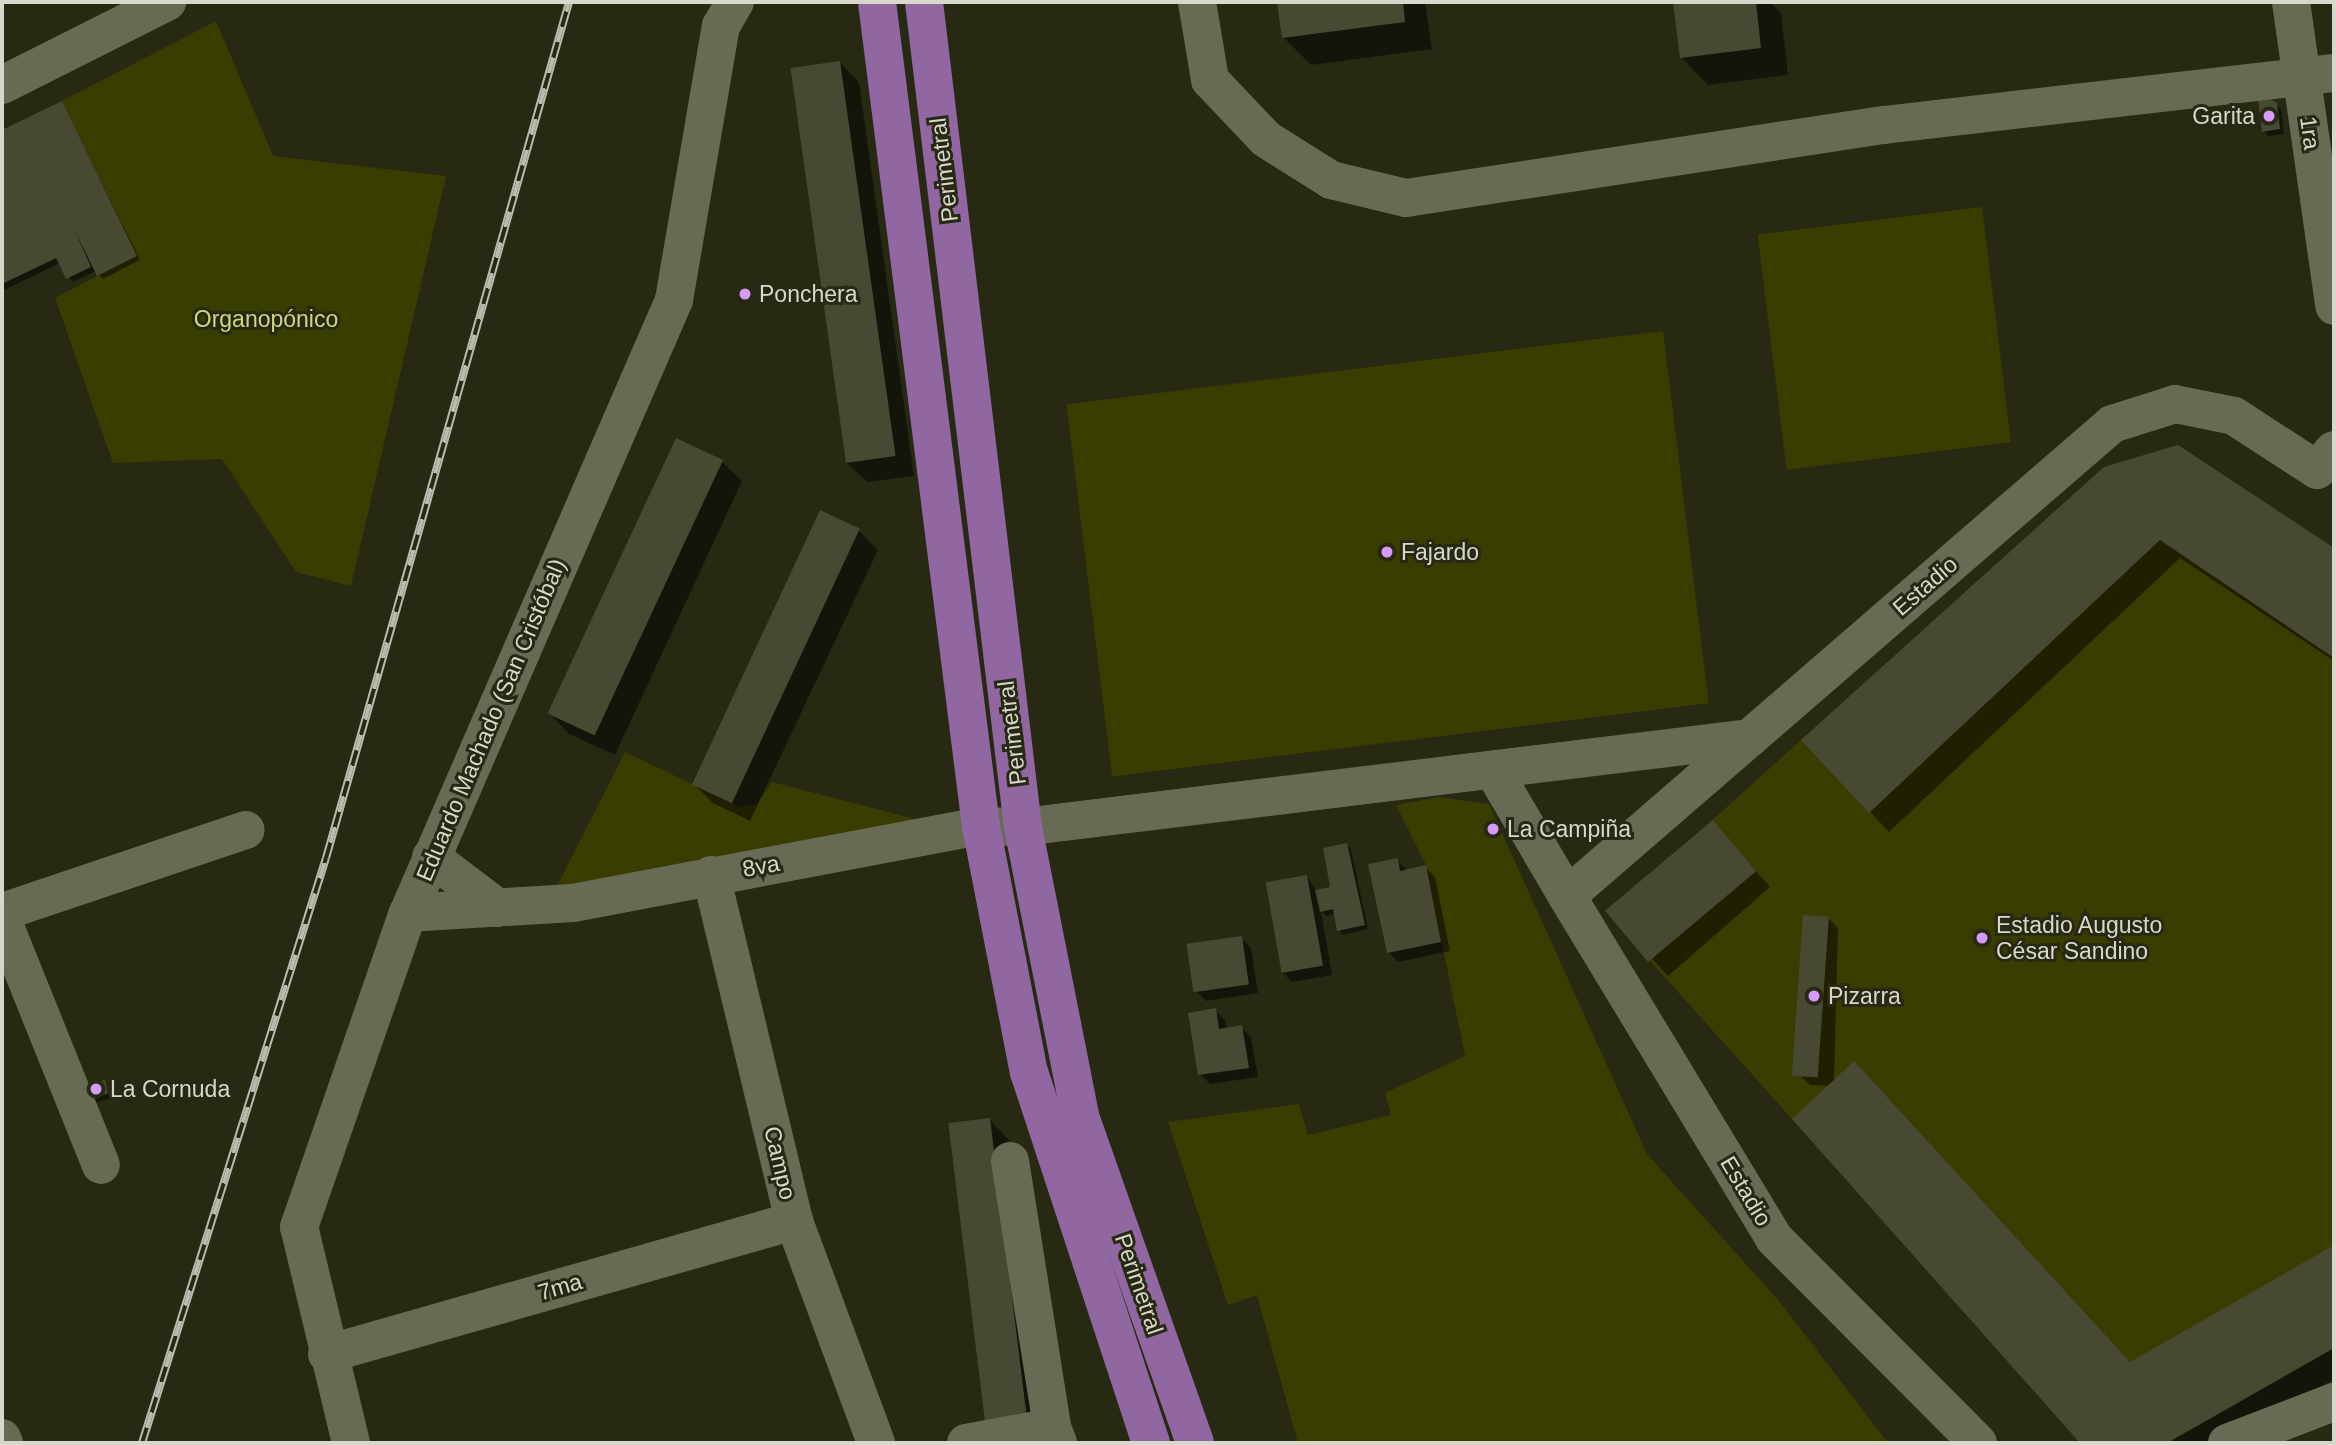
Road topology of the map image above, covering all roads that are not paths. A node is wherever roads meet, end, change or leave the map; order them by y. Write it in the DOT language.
graph roads {
  1 [pos="167,2"];
  2 [pos="735,2"];
  3 [pos="877,2"];
  4 [pos="924,2"];
  5 [pos="1197,2"];
  6 [pos="2291,2"];
  7 [pos="2318,76"];
  8 [pos="2,85"];
  9 [pos="2334,306"];
  10 [pos="2326,460"];
  11 [pos="1750,738"];
  12 [pos="1493,770"];
  13 [pos="981,825"];
  14 [pos="1023,827"];
  15 [pos="246,831"];
  16 [pos="431,857"];
  17 [pos="711,875"];
  18 [pos="1567,897"];
  19 [pos="498,908"];
  20 [pos="2,912"];
  21 [pos="408,913"];
  22 [pos="2,919"];
  23 [pos="1010,1161"];
  24 [pos="101,1166"];
  25 [pos="794,1221"];
  26 [pos="327,1354"];
  27 [pos="2334,1402"];
  28 [pos="1055,1435"];
  29 [pos="2,1438"];
  30 [pos="4,1443"];
  31 [pos="351,1443"];
  32 [pos="876,1443"];
  33 [pos="966,1443"];
  34 [pos="1151,1443"];
  35 [pos="1195,1443"];
  36 [pos="1978,1443"];
  37 [pos="2227,1443"];
  1 -- 8 [label="street"];
  2 -- 16 [label="street, Eduardo Machado (San Cristóbal)"];
  3 -- 13 [label="main road, Perimetral"];
  4 -- 14 [label="main road, Perimetral"];
  5 -- 7 [label="street"];
  6 -- 7 [label="street, 1ra"];
  7 -- 9 [label="street, 1ra"];
  10 -- 11 [label="street, Estadio"];
  11 -- 12 [label="street, 8va"];
  11 -- 18 [label="street, Estadio"];
  12 -- 14 [label="street, 8va"];
  12 -- 18 [label="street, Estadio"];
  13 -- 14 [label="street, 8va"];
  13 -- 17 [label="street, 8va"];
  13 -- 34 [label="main road, Perimetral"];
  14 -- 35 [label="main road, Perimetral"];
  15 -- 20 [label="street"];
  16 -- 19 [label="street"];
  16 -- 21 [label="street, Eduardo Machado (San Cristóbal)"];
  17 -- 19 [label="street, 8va"];
  17 -- 25 [label="street, Campo"];
  18 -- 36 [label="street, Estadio"];
  19 -- 21 [label="street, 8va"];
  21 -- 26 [label="street, Eduardo Machado (San Cristóbal)"];
  22 -- 24 [label="street"];
  23 -- 28 [label="street"];
  25 -- 26 [label="street, 7ma"];
  25 -- 32 [label="street, Campo"];
  26 -- 31 [label="street, Eduardo Machado (San Cristóbal)"];
  27 -- 37 [label="street"];
  28 -- 33 [label="street"];
  29 -- 30 [label="street"];
}
